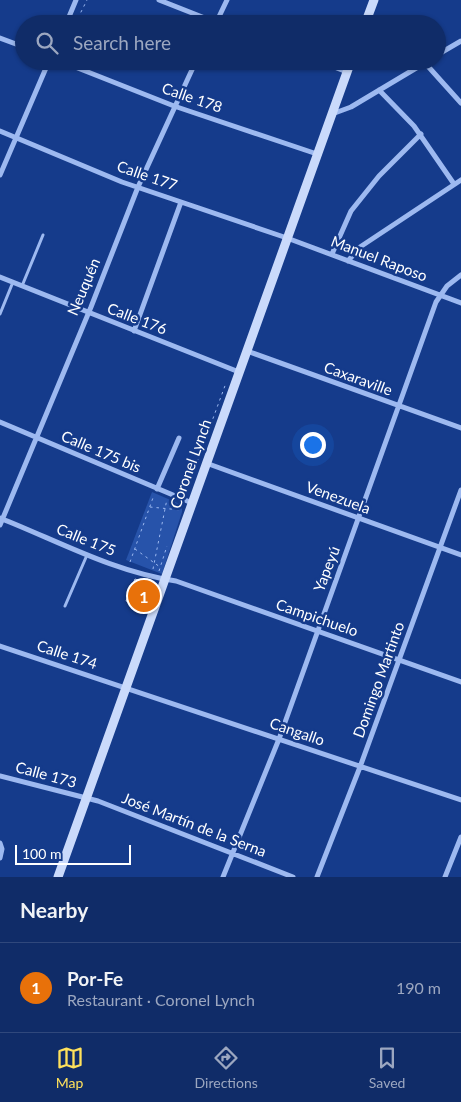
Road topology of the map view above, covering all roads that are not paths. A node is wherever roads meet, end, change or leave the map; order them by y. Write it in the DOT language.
graph roads {
  1 [pos="76,0"];
  2 [pos="159,0"];
  3 [pos="227,0"];
  4 [pos="374,0"];
  5 [pos="70,15"];
  6 [pos="197,15"];
  7 [pos="220,15"];
  8 [pos="368,15"];
  9 [pos="0,38"];
  10 [pos="461,41"];
  11 [pos="15,44"];
  12 [pos="446,50"];
  13 [pos="46,70"];
  14 [pos="83,70"];
  15 [pos="192,70"];
  16 [pos="342,70"];
  17 [pos="413,70"];
  18 [pos="434,70"];
  19 [pos="347,72"];
  20 [pos="379,90"];
  21 [pos="461,103"];
  22 [pos="174,106"];
  23 [pos="331,114"];
  24 [pos="0,131"];
  25 [pos="421,134"];
  26 [pos="15,138"];
  27 [pos="317,154"];
  28 [pos="0,175"];
  29 [pos="461,180"];
  30 [pos="454,184"];
  31 [pos="138,187"];
  32 [pos="181,202"];
  33 [pos="43,235"];
  34 [pos="287,238"];
  35 [pos="332,254"];
  36 [pos="348,261"];
  37 [pos="461,275"];
  38 [pos="0,276"];
  39 [pos="13,282"];
  40 [pos="22,286"];
  41 [pos="440,295"];
  42 [pos="461,303"];
  43 [pos="88,313"];
  44 [pos="0,314"];
  45 [pos="134,331"];
  46 [pos="246,351"];
  47 [pos="239,372"];
  48 [pos="399,408"];
  49 [pos="0,422"];
  50 [pos="461,428"];
  51 [pos="35,438"];
  52 [pos="179,438"];
  53 [pos="206,463"];
  54 [pos="157,489"];
  55 [pos="461,490"];
  56 [pos="192,503"];
  57 [pos="1,518"];
  58 [pos="360,519"];
  59 [pos="0,525"];
  60 [pos="441,548"];
  61 [pos="87,554"];
  62 [pos="461,555"];
  63 [pos="158,579"];
  64 [pos="65,606"];
  65 [pos="317,632"];
  66 [pos="0,646"];
  67 [pos="400,660"];
  68 [pos="461,682"];
  69 [pos="125,688"];
  70 [pos="279,739"];
  71 [pos="360,767"];
  72 [pos="0,776"];
  73 [pos="86,798"];
  74 [pos="461,800"];
  75 [pos="461,837"];
  76 [pos="1,844"];
  77 [pos="232,853"];
  78 [pos="0,858"];
  79 [pos="58,877"];
  80 [pos="224,877"];
  81 [pos="293,877"];
  82 [pos="317,877"];
  83 [pos="445,877"];
  1 -- 5 [label="street"];
  2 -- 6 [label="street"];
  3 -- 7 [label="street"];
  4 -- 8 [label="main road"];
  9 -- 11 [label="street"];
  10 -- 12 [label="street"];
  13 -- 26 [label="street"];
  14 -- 22 [label="street, Calle 178"];
  15 -- 22 [label="street, Neuquén"];
  16 -- 19 [label="street"];
  17 -- 20 [label="street"];
  18 -- 21 [label="street"];
  19 -- 23 [label="main road, Coronel Lynch"];
  20 -- 23 [label="street"];
  20 -- 25 [label="street"];
  22 -- 27 [label="street, Calle 178"];
  22 -- 31 [label="street, Neuquén"];
  23 -- 27 [label="main road, Coronel Lynch"];
  24 -- 26 [label="street, Calle 177"];
  25 -- 30 [label="street"];
  25 -- 35 [label="street"];
  26 -- 28 [label="street"];
  26 -- 31 [label="street, Calle 177"];
  27 -- 34 [label="main road, Coronel Lynch"];
  29 -- 30 [label="street"];
  30 -- 36 [label="street"];
  31 -- 32 [label="street, Calle 177"];
  31 -- 43 [label="street, Neuquén"];
  32 -- 34 [label="street, Calle 177"];
  32 -- 45 [label="street"];
  33 -- 40 [label="lane"];
  34 -- 35 [label="street, Manuel Raposo"];
  34 -- 46 [label="main road, Coronel Lynch"];
  35 -- 36 [label="street, Manuel Raposo"];
  36 -- 41 [label="street, Manuel Raposo"];
  37 -- 41 [label="street, Yapeyú"];
  38 -- 39 [label="street, Calle 176"];
  39 -- 40 [label="street, Calle 176"];
  39 -- 44 [label="lane"];
  40 -- 43 [label="street, Calle 176"];
  41 -- 42 [label="street, Manuel Raposo"];
  41 -- 48 [label="street, Yapeyú"];
  43 -- 45 [label="street, Calle 176"];
  43 -- 51 [label="street, Neuquén"];
  45 -- 47 [label="street, Calle 176"];
  46 -- 47 [label="main road, Coronel Lynch"];
  46 -- 48 [label="street, Caxaraville"];
  47 -- 53 [label="main road, Coronel Lynch"];
  48 -- 50 [label="street, Caxaraville"];
  48 -- 58 [label="street, Yapeyú"];
  49 -- 51 [label="street, Calle 175 bis"];
  51 -- 54 [label="street, Calle 175 bis"];
  51 -- 57 [label="street, Neuquén"];
  52 -- 54 [label="street"];
  53 -- 56 [label="main road, Coronel Lynch"];
  53 -- 58 [label="street, Venezuela"];
  54 -- 56 [label="street, Calle 175 bis"];
  55 -- 60 [label="street, Domingo Martinto"];
  56 -- 63 [label="main road, Coronel Lynch"];
  57 -- 59 [label="street, Neuquén"];
  57 -- 61 [label="street, Calle 175"];
  58 -- 60 [label="street, Venezuela"];
  58 -- 65 [label="street, Yapeyú"];
  60 -- 62 [label="street, Venezuela"];
  60 -- 67 [label="street, Domingo Martinto"];
  61 -- 63 [label="street, Calle 175"];
  61 -- 64 [label="lane"];
  63 -- 65 [label="street, Campichuelo"];
  63 -- 69 [label="main road, Coronel Lynch"];
  65 -- 67 [label="street, Campichuelo"];
  65 -- 70 [label="street, Yapeyú"];
  66 -- 69 [label="street, Calle 174"];
  67 -- 68 [label="street, Campichuelo"];
  67 -- 71 [label="street, Domingo Martinto"];
  69 -- 70 [label="street, Cangallo"];
  69 -- 73 [label="main road, Coronel Lynch"];
  70 -- 71 [label="street, Cangallo"];
  70 -- 77 [label="street, Yapeyú"];
  71 -- 74 [label="street, Cangallo"];
  71 -- 82 [label="street, Domingo Martinto"];
  72 -- 73 [label="street, Calle 173"];
  73 -- 77 [label="street, José Martín de la Serna"];
  73 -- 79 [label="main road, Coronel Lynch"];
  75 -- 83 [label="street"];
  76 -- 78 [label="street"];
  77 -- 80 [label="street, Yapeyú"];
  77 -- 81 [label="street, José Martín de la Serna"];
}
